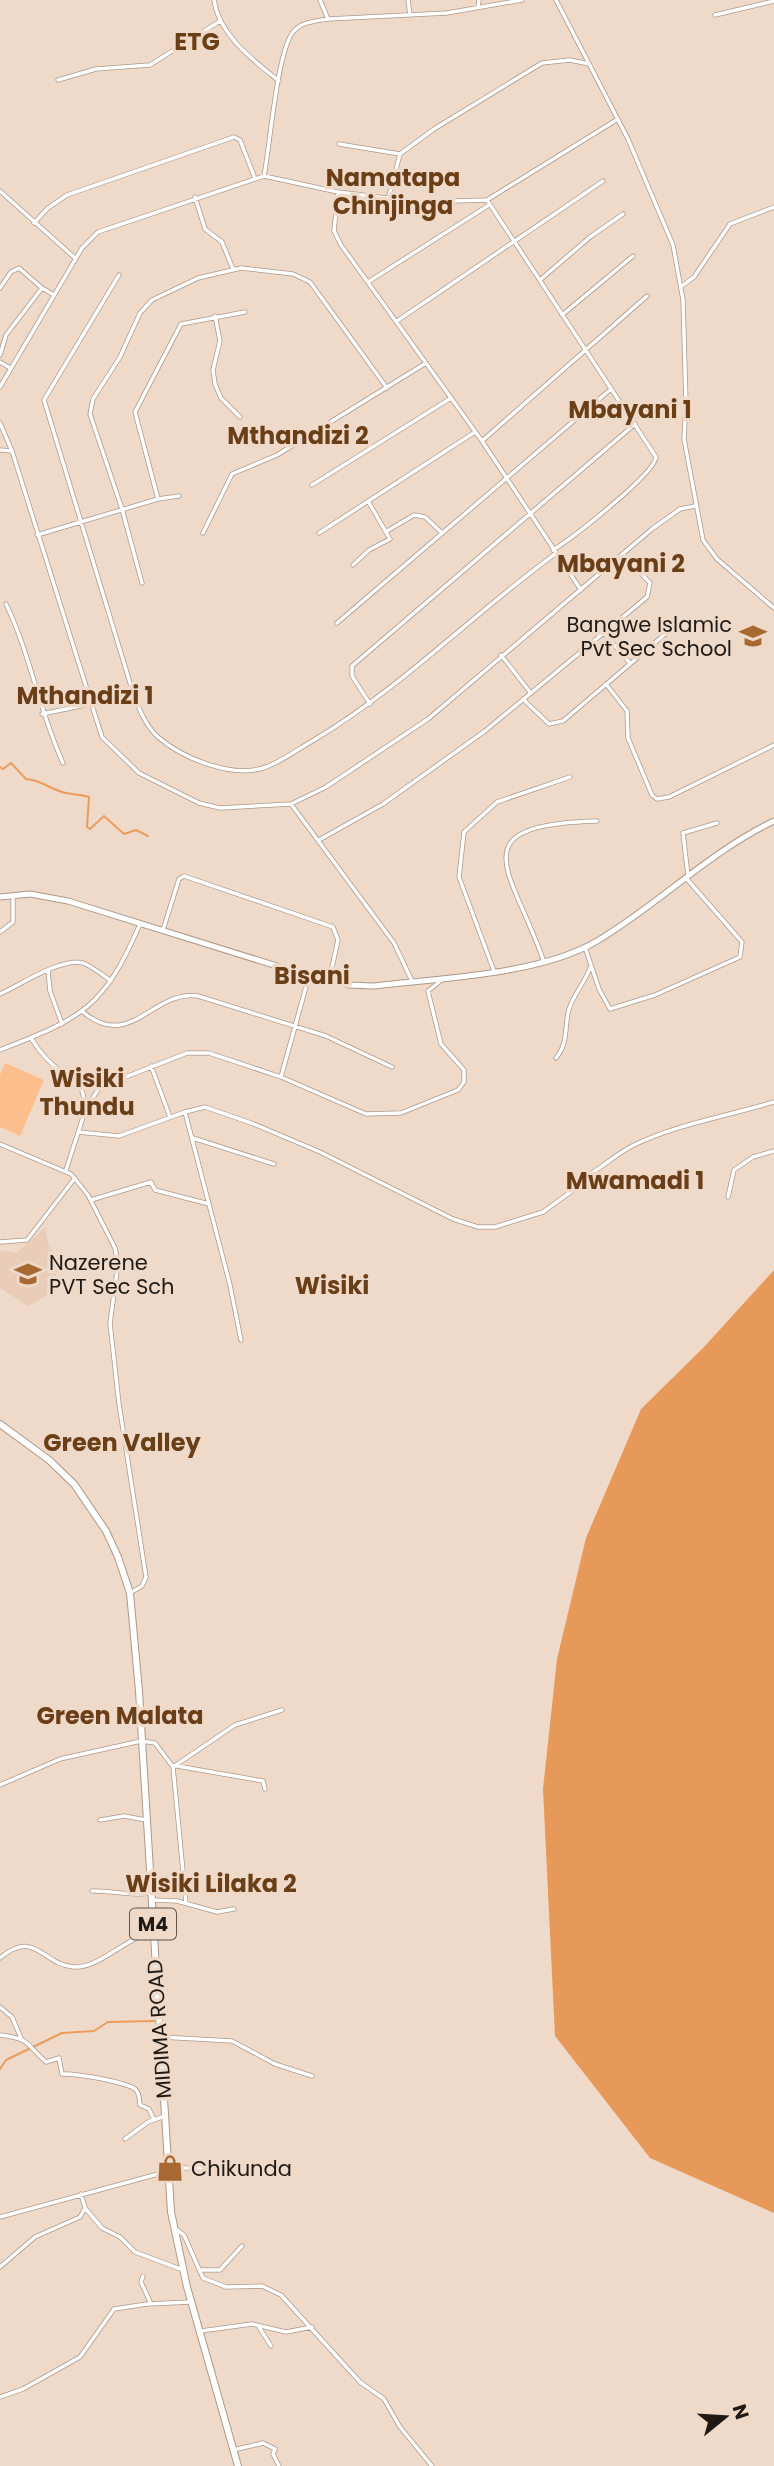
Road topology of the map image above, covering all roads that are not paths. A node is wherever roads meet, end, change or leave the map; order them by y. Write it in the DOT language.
graph roads {
  1 [pos="214,0"];
  2 [pos="320,0"];
  3 [pos="408,0"];
  4 [pos="479,0"];
  5 [pos="522,0"];
  6 [pos="556,0"];
  7 [pos="774,1"];
  8 [pos="478,8"];
  9 [pos="410,15"];
  10 [pos="715,15"];
  11 [pos="328,19"];
  12 [pos="220,21"];
  13 [pos="589,64"];
  14 [pos="58,80"];
  15 [pos="279,81"];
  16 [pos="618,120"];
  17 [pos="340,144"];
  18 [pos="400,154"];
  19 [pos="254,176"];
  20 [pos="264,176"];
  21 [pos="603,181"];
  22 [pos="0,191"];
  23 [pos="338,192"];
  24 [pos="195,197"];
  25 [pos="389,197"];
  26 [pos="488,202"];
  27 [pos="774,207"];
  28 [pos="623,214"];
  29 [pos="34,223"];
  30 [pos="514,243"];
  31 [pos="633,256"];
  32 [pos="75,258"];
  33 [pos="233,269"];
  34 [pos="119,275"];
  35 [pos="540,280"];
  36 [pos="368,282"];
  37 [pos="682,286"];
  38 [pos="0,288"];
  39 [pos="42,288"];
  40 [pos="54,295"];
  41 [pos="647,296"];
  42 [pos="245,312"];
  43 [pos="562,315"];
  44 [pos="215,316"];
  45 [pos="396,322"];
  46 [pos="586,351"];
  47 [pos="0,355"];
  48 [pos="0,362"];
  49 [pos="426,363"];
  50 [pos="11,368"];
  51 [pos="0,387"];
  52 [pos="387,387"];
  53 [pos="611,388"];
  54 [pos="451,398"];
  55 [pos="240,417"];
  56 [pos="0,423"];
  57 [pos="635,424"];
  58 [pos="475,432"];
  59 [pos="482,441"];
  60 [pos="0,450"];
  61 [pos="12,451"];
  62 [pos="506,478"];
  63 [pos="312,485"];
  64 [pos="178,496"];
  65 [pos="158,499"];
  66 [pos="369,501"];
  67 [pos="695,506"];
  68 [pos="122,509"];
  69 [pos="530,516"];
  70 [pos="80,521"];
  71 [pos="387,531"];
  72 [pos="441,532"];
  73 [pos="203,533"];
  74 [pos="319,533"];
  75 [pos="37,535"];
  76 [pos="554,552"];
  77 [pos="623,554"];
  78 [pos="353,565"];
  79 [pos="142,583"];
  80 [pos="581,590"];
  81 [pos="6,604"];
  82 [pos="774,608"];
  83 [pos="337,623"];
  84 [pos="671,629"];
  85 [pos="603,632"];
  86 [pos="502,655"];
  87 [pos="630,663"];
  88 [pos="606,684"];
  89 [pos="530,692"];
  90 [pos="523,699"];
  91 [pos="90,704"];
  92 [pos="370,704"];
  93 [pos="42,714"];
  94 [pos="774,745"];
  95 [pos="63,762"];
  96 [pos="570,777"];
  97 [pos="291,804"];
  98 [pos="597,821"];
  99 [pos="774,821"];
  100 [pos="717,823"];
  101 [pos="319,841"];
  102 [pos="687,876"];
  103 [pos="13,894"];
  104 [pos="0,897"];
  105 [pos="141,922"];
  106 [pos="163,930"];
  107 [pos="0,932"];
  108 [pos="585,947"];
  109 [pos="544,962"];
  110 [pos="591,966"];
  111 [pos="48,971"];
  112 [pos="494,971"];
  113 [pos="309,976"];
  114 [pos="444,977"];
  115 [pos="111,981"];
  116 [pos="329,981"];
  117 [pos="412,981"];
  118 [pos="0,994"];
  119 [pos="83,1012"];
  120 [pos="62,1024"];
  121 [pos="296,1027"];
  122 [pos="31,1038"];
  123 [pos="0,1050"];
  124 [pos="556,1058"];
  125 [pos="152,1066"];
  126 [pos="391,1068"];
  127 [pos="281,1077"];
  128 [pos="79,1082"];
  129 [pos="100,1087"];
  130 [pos="774,1102"];
  131 [pos="86,1108"];
  132 [pos="185,1112"];
  133 [pos="170,1117"];
  134 [pos="78,1132"];
  135 [pos="193,1138"];
  136 [pos="0,1143"];
  137 [pos="774,1151"];
  138 [pos="274,1164"];
  139 [pos="66,1170"];
  140 [pos="75,1178"];
  141 [pos="728,1197"];
  142 [pos="91,1200"];
  143 [pos="210,1204"];
  144 [pos="0,1242"];
  145 [pos="241,1340"];
  146 [pos="0,1424"];
  147 [pos="130,1593"];
  148 [pos="282,1710"];
  149 [pos="141,1741"];
  150 [pos="175,1766"];
  151 [pos="0,1785"];
  152 [pos="265,1789"];
  153 [pos="100,1820"];
  154 [pos="146,1820"];
  155 [pos="92,1891"];
  156 [pos="151,1897"];
  157 [pos="186,1903"];
  158 [pos="234,1909"];
  159 [pos="153,1932"];
  160 [pos="0,1958"];
  161 [pos="0,2007"];
  162 [pos="0,2035"];
  163 [pos="158,2037"];
  164 [pos="21,2038"];
  165 [pos="312,2076"];
  166 [pos="165,2116"];
  167 [pos="154,2120"];
  168 [pos="125,2139"];
  169 [pos="216,2168"];
  170 [pos="167,2173"];
  171 [pos="80,2194"];
  172 [pos="85,2208"];
  173 [pos="0,2217"];
  174 [pos="173,2227"];
  175 [pos="242,2246"];
  176 [pos="0,2267"];
  177 [pos="183,2270"];
  178 [pos="198,2270"];
  179 [pos="143,2276"];
  180 [pos="191,2302"];
  181 [pos="151,2304"];
  182 [pos="257,2325"];
  183 [pos="312,2327"];
  184 [pos="200,2332"];
  185 [pos="271,2346"];
  186 [pos="0,2397"];
  187 [pos="233,2450"];
  188 [pos="238,2466"];
  189 [pos="279,2466"];
  190 [pos="432,2466"];
  1 -- 12 [label="street"];
  2 -- 11 [label="street"];
  3 -- 9 [label="street"];
  4 -- 8 [label="street"];
  5 -- 8 [label="street"];
  6 -- 13 [label="street"];
  7 -- 10 [label="street"];
  8 -- 9 [label="street"];
  9 -- 11 [label="street"];
  11 -- 15 [label="street"];
  12 -- 14 [label="street"];
  12 -- 15 [label="street"];
  13 -- 16 [label="street"];
  13 -- 18 [label="street"];
  15 -- 20 [label="street"];
  16 -- 26 [label="street"];
  16 -- 37 [label="street"];
  17 -- 18 [label="street"];
  18 -- 25 [label="street"];
  19 -- 20 [label="street"];
  19 -- 24 [label="street"];
  19 -- 29 [label="street"];
  20 -- 23 [label="street"];
  21 -- 30 [label="street"];
  22 -- 29 [label="street"];
  23 -- 25 [label="street"];
  23 -- 36 [label="street"];
  24 -- 32 [label="street"];
  24 -- 33 [label="street"];
  25 -- 26 [label="street"];
  26 -- 30 [label="street"];
  26 -- 36 [label="street"];
  27 -- 37 [label="street"];
  28 -- 35 [label="street"];
  29 -- 32 [label="street"];
  30 -- 35 [label="street"];
  30 -- 45 [label="street"];
  31 -- 43 [label="street"];
  32 -- 40 [label="street"];
  33 -- 52 [label="street"];
  33 -- 68 [label="street"];
  34 -- 70 [label="street"];
  35 -- 43 [label="street"];
  36 -- 45 [label="street"];
  37 -- 67 [label="street"];
  38 -- 39 [label="street"];
  39 -- 40 [label="street"];
  39 -- 47 [label="street"];
  40 -- 50 [label="street"];
  41 -- 46 [label="street"];
  42 -- 44 [label="street"];
  43 -- 46 [label="street"];
  44 -- 55 [label="street"];
  44 -- 65 [label="street"];
  45 -- 49 [label="street"];
  46 -- 53 [label="street"];
  46 -- 59 [label="street"];
  48 -- 50 [label="street"];
  49 -- 52 [label="street"];
  49 -- 54 [label="street"];
  50 -- 51 [label="street"];
  52 -- 73 [label="street"];
  53 -- 57 [label="street"];
  53 -- 62 [label="street"];
  54 -- 58 [label="street"];
  54 -- 63 [label="street"];
  56 -- 61 [label="street"];
  57 -- 69 [label="street"];
  57 -- 76 [label="street"];
  58 -- 59 [label="street"];
  58 -- 66 [label="street"];
  59 -- 62 [label="street"];
  60 -- 61 [label="street"];
  61 -- 75 [label="street"];
  62 -- 69 [label="street"];
  62 -- 72 [label="street"];
  64 -- 65 [label="street"];
  65 -- 68 [label="street"];
  66 -- 71 [label="street"];
  66 -- 74 [label="street"];
  67 -- 77 [label="street"];
  67 -- 82 [label="street"];
  68 -- 70 [label="street"];
  68 -- 79 [label="street"];
  69 -- 76 [label="street"];
  69 -- 92 [label="street"];
  70 -- 75 [label="street"];
  70 -- 92 [label="street"];
  71 -- 72 [label="street"];
  71 -- 78 [label="street"];
  72 -- 83 [label="street"];
  75 -- 91 [label="street"];
  76 -- 80 [label="street"];
  76 -- 92 [label="street"];
  77 -- 80 [label="street"];
  77 -- 85 [label="street"];
  80 -- 86 [label="street"];
  81 -- 93 [label="street"];
  84 -- 87 [label="street"];
  85 -- 87 [label="street"];
  85 -- 89 [label="street"];
  86 -- 89 [label="street"];
  86 -- 97 [label="street"];
  87 -- 88 [label="street"];
  88 -- 90 [label="street"];
  88 -- 94 [label="street"];
  89 -- 90 [label="street"];
  90 -- 101 [label="street"];
  91 -- 93 [label="street"];
  91 -- 97 [label="street"];
  93 -- 95 [label="street"];
  96 -- 112 [label="street"];
  97 -- 101 [label="street"];
  98 -- 109 [label="street"];
  99 -- 102 [label="street"];
  100 -- 102 [label="street"];
  101 -- 117 [label="street"];
  102 -- 108 [label="street"];
  102 -- 110 [label="street"];
  103 -- 104 [label="street"];
  103 -- 105 [label="street"];
  103 -- 107 [label="street"];
  105 -- 106 [label="street"];
  105 -- 115 [label="street"];
  106 -- 113 [label="street"];
  106 -- 116 [label="street"];
  108 -- 109 [label="street"];
  108 -- 110 [label="street"];
  109 -- 112 [label="street"];
  110 -- 124 [label="street"];
  111 -- 115 [label="street"];
  111 -- 118 [label="street"];
  111 -- 120 [label="street"];
  112 -- 114 [label="street"];
  113 -- 116 [label="street"];
  113 -- 121 [label="street"];
  114 -- 117 [label="street"];
  114 -- 127 [label="street"];
  115 -- 119 [label="street"];
  116 -- 117 [label="street"];
  119 -- 120 [label="street"];
  119 -- 121 [label="street"];
  120 -- 122 [label="street"];
  121 -- 126 [label="street"];
  121 -- 127 [label="street"];
  122 -- 123 [label="street"];
  122 -- 128 [label="street"];
  125 -- 127 [label="street"];
  125 -- 129 [label="street"];
  125 -- 133 [label="street"];
  128 -- 129 [label="street"];
  128 -- 131 [label="street"];
  129 -- 131 [label="street"];
  130 -- 132 [label="street"];
  131 -- 134 [label="street"];
  132 -- 133 [label="street"];
  132 -- 135 [label="street"];
  133 -- 134 [label="street"];
  134 -- 139 [label="street"];
  135 -- 138 [label="street"];
  135 -- 143 [label="street"];
  136 -- 139 [label="street"];
  137 -- 141 [label="street"];
  139 -- 140 [label="street"];
  140 -- 142 [label="street"];
  140 -- 144 [label="street"];
  142 -- 143 [label="street"];
  142 -- 147 [label="street"];
  143 -- 145 [label="street"];
  146 -- 147 [label="main road, MIDIMA ROAD / M4"];
  147 -- 149 [label="main road, MIDIMA ROAD / M4"];
  148 -- 150 [label="street"];
  149 -- 150 [label="street"];
  149 -- 151 [label="street"];
  149 -- 154 [label="main road, MIDIMA ROAD / M4"];
  150 -- 152 [label="street"];
  150 -- 157 [label="street"];
  153 -- 154 [label="street"];
  154 -- 156 [label="main road, MIDIMA ROAD / M4"];
  155 -- 156 [label="street"];
  156 -- 157 [label="street"];
  156 -- 159 [label="main road, MIDIMA ROAD / M4"];
  157 -- 158 [label="street"];
  159 -- 160 [label="street"];
  159 -- 163 [label="main road, MIDIMA ROAD / M4"];
  161 -- 164 [label="street"];
  162 -- 164 [label="street"];
  163 -- 165 [label="street"];
  163 -- 166 [label="main road, MIDIMA ROAD / M4"];
  164 -- 167 [label="street"];
  166 -- 167 [label="street"];
  166 -- 170 [label="main road, MIDIMA ROAD / M4"];
  167 -- 168 [label="street"];
  169 -- 170 [label="street"];
  170 -- 171 [label="street"];
  170 -- 174 [label="main road, MIDIMA ROAD / M4"];
  171 -- 172 [label="street"];
  171 -- 173 [label="street"];
  172 -- 176 [label="street"];
  172 -- 177 [label="street"];
  174 -- 177 [label="main road, MIDIMA ROAD / M4"];
  174 -- 178 [label="street"];
  175 -- 178 [label="street"];
  177 -- 180 [label="main road, MIDIMA ROAD / M4"];
  178 -- 183 [label="street"];
  179 -- 181 [label="street"];
  180 -- 181 [label="street"];
  180 -- 184 [label="main road, MIDIMA ROAD / M4"];
  181 -- 186 [label="street"];
  182 -- 183 [label="street"];
  182 -- 184 [label="street"];
  182 -- 185 [label="street"];
  183 -- 190 [label="street"];
  184 -- 187 [label="main road, MIDIMA ROAD / M4"];
  187 -- 188 [label="main road, MIDIMA ROAD / M4"];
  187 -- 189 [label="street"];
}
